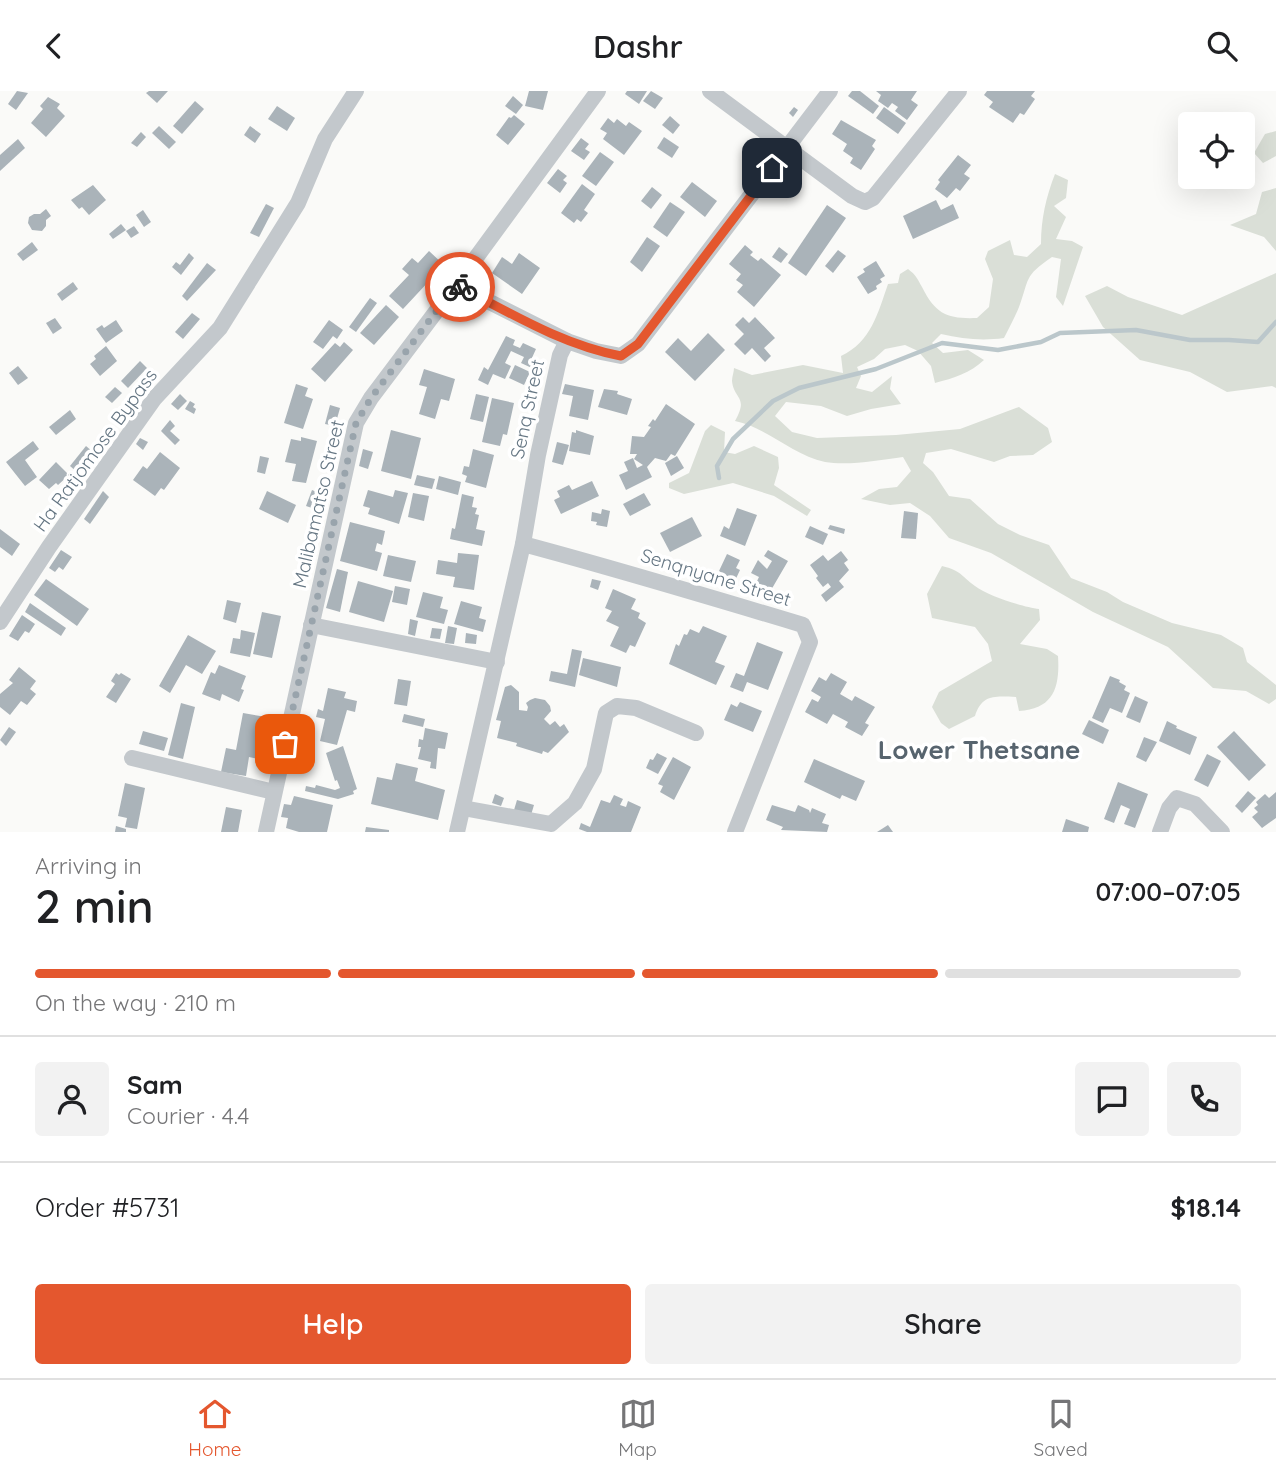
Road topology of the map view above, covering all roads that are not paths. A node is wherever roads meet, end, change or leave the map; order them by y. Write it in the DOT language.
graph roads {
  1 [pos="356,91"];
  2 [pos="598,91"];
  3 [pos="710,91"];
  4 [pos="831,91"];
  5 [pos="959,91"];
  6 [pos="786,148"];
  7 [pos="456,285"];
  8 [pos="567,341"];
  9 [pos="523,544"];
  10 [pos="0,622"];
  11 [pos="311,625"];
  12 [pos="497,661"];
  13 [pos="696,733"];
  14 [pos="132,758"];
  15 [pos="274,792"];
  16 [pos="463,808"];
  17 [pos="265,832"];
  18 [pos="457,832"];
  19 [pos="735,832"];
  20 [pos="1160,832"];
  21 [pos="1222,832"];
  1 -- 10 [label="street, Ha Ratjomose Bypass"];
  2 -- 7 [label="street, Malibamatso Street"];
  3 -- 6 [label="street"];
  4 -- 6 [label="street, Senq Street"];
  5 -- 6 [label="street"];
  6 -- 8 [label="street, Senq Street"];
  7 -- 8 [label="street"];
  7 -- 11 [label="street, Malibamatso Street"];
  8 -- 9 [label="street, Senq Street"];
  9 -- 12 [label="street, Senq Street"];
  9 -- 19 [label="street, Senqnyane Street"];
  11 -- 12 [label="street"];
  11 -- 15 [label="street, Malibamatso Street"];
  12 -- 16 [label="street, Senq Street"];
  13 -- 16 [label="street"];
  14 -- 15 [label="street"];
  15 -- 17 [label="street, Malibamatso Street"];
  16 -- 18 [label="street, Senq Street"];
  20 -- 21 [label="street"];
}
